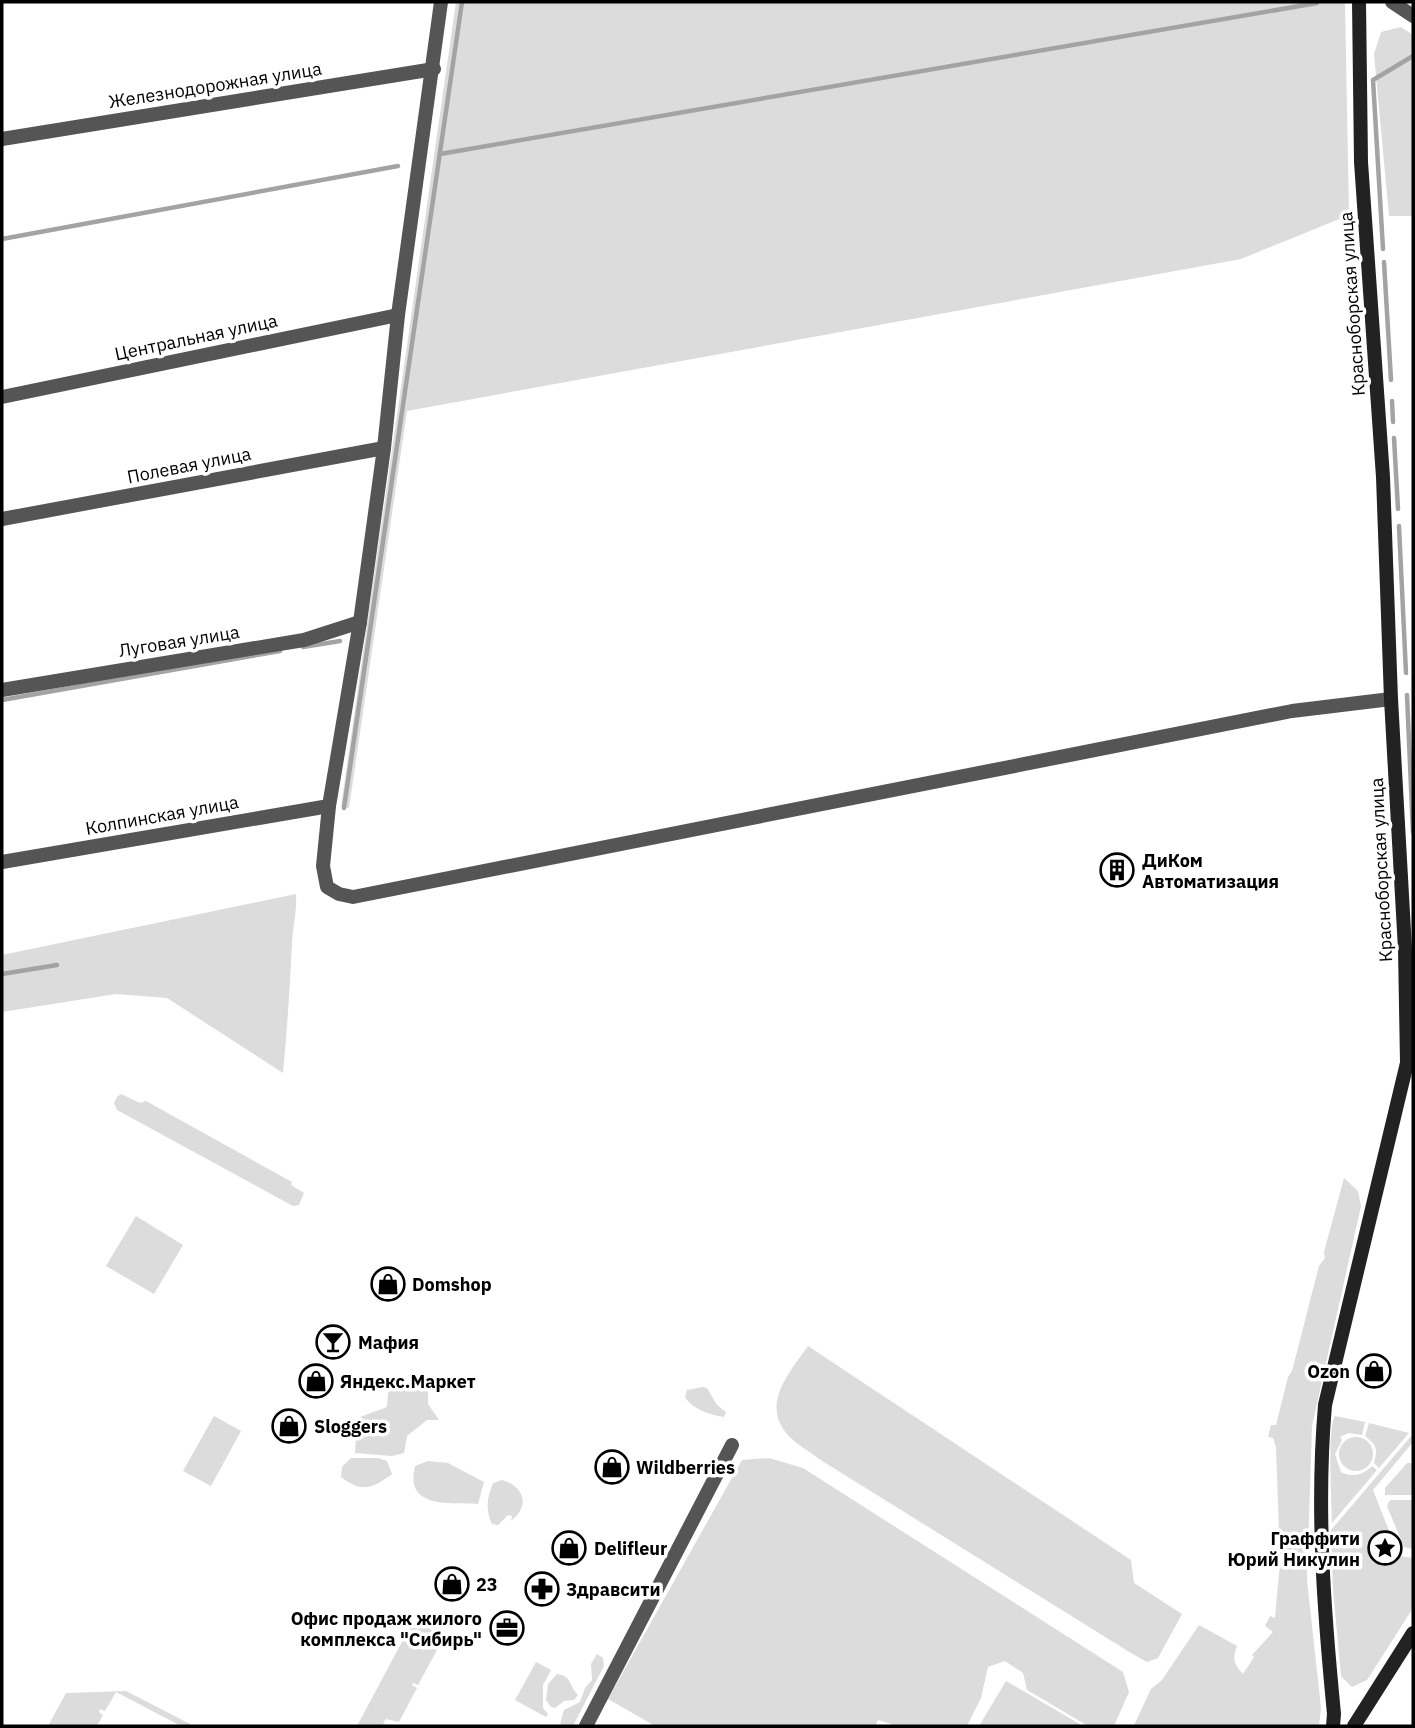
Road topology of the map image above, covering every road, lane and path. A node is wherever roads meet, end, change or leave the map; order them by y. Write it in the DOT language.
graph roads {
  1 [pos="442,2"];
  2 [pos="1359,2"];
  3 [pos="1392,2"];
  4 [pos="1413,16"];
  5 [pos="434,69"];
  6 [pos="2,139"];
  7 [pos="398,314"];
  8 [pos="2,397"];
  9 [pos="384,448"];
  10 [pos="2,519"];
  11 [pos="360,622"];
  12 [pos="2,690"];
  13 [pos="1391,699"];
  14 [pos="329,806"];
  15 [pos="2,862"];
  16 [pos="732,1445"];
  17 [pos="1413,1633"];
  18 [pos="586,1726"];
  19 [pos="1333,1726"];
  20 [pos="1354,1726"];
  1 -- 5 [label="street"];
  2 -- 13 [label="street, Красноборская улица"];
  3 -- 4 [label="street"];
  5 -- 6 [label="street, Железнодорожная улица"];
  5 -- 7 [label="street"];
  7 -- 8 [label="street, Центральная улица"];
  7 -- 9 [label="street"];
  9 -- 10 [label="street, Полевая улица"];
  9 -- 11 [label="street"];
  11 -- 12 [label="street, Луговая улица"];
  11 -- 14 [label="street"];
  13 -- 14 [label="street"];
  13 -- 19 [label="street, Красноборская улица"];
  14 -- 15 [label="street, Колпинская улица"];
  16 -- 18 [label="street"];
  17 -- 20 [label="street"];
}
